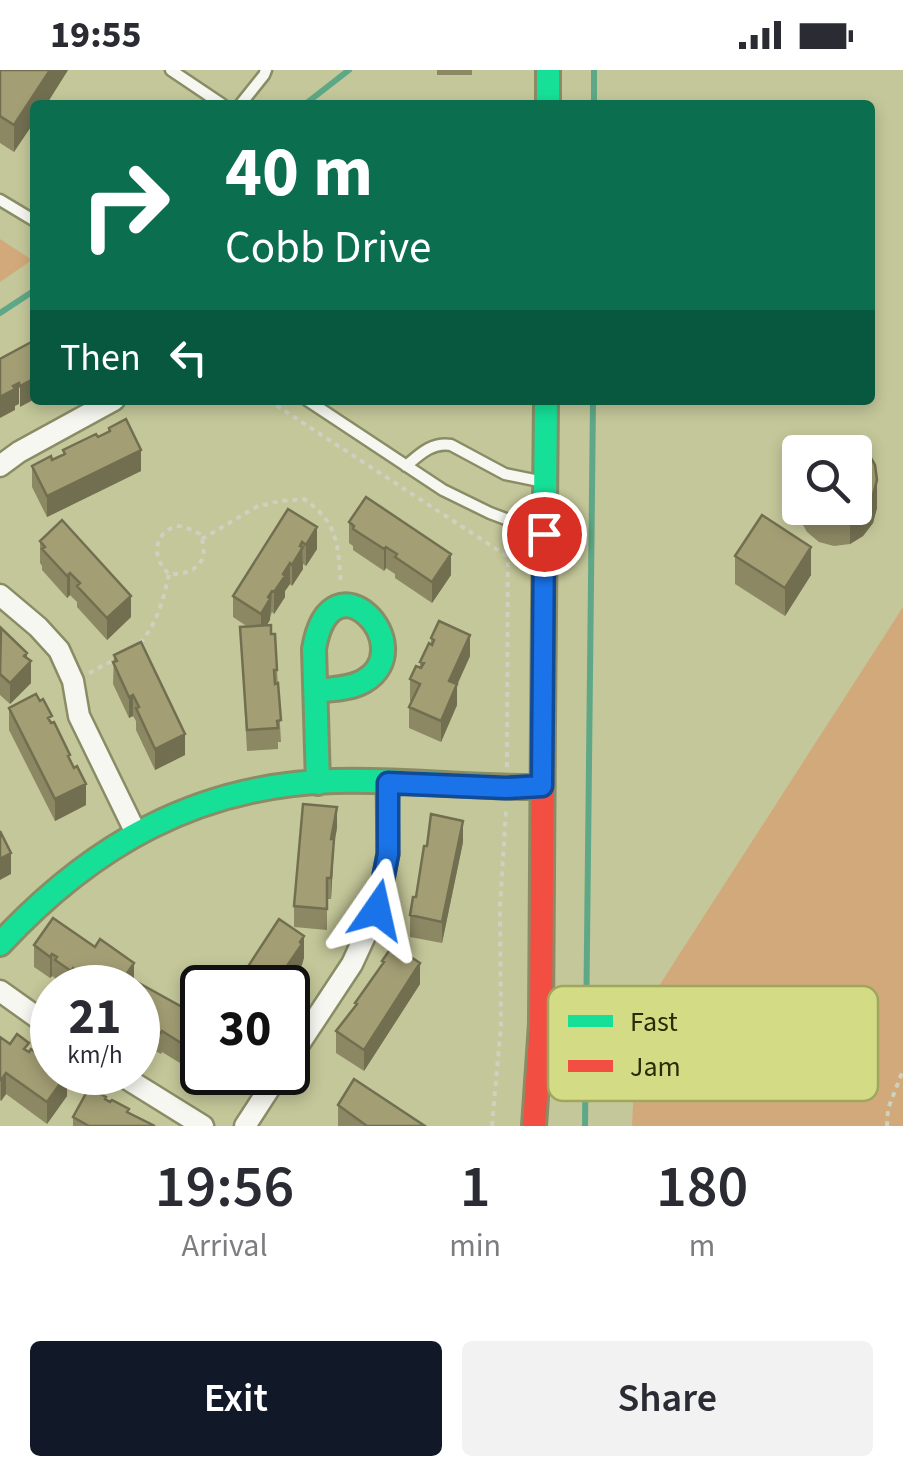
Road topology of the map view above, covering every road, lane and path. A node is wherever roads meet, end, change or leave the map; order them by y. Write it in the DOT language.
graph roads {
  1 [pos="171,70"];
  2 [pos="266,70"];
  3 [pos="548,70"];
  4 [pos="216,100"];
  5 [pos="244,100"];
  6 [pos="548,100"];
  7 [pos="0,200"];
  8 [pos="30,218"];
  9 [pos="105,405"];
  10 [pos="276,405"];
  11 [pos="314,405"];
  12 [pos="546,405"];
  13 [pos="0,466"];
  14 [pos="406,466"];
  15 [pos="545,482"];
  16 [pos="508,520"];
  17 [pos="544,534"];
  18 [pos="202,539"];
  19 [pos="508,556"];
  20 [pos="167,557"];
  21 [pos="159,563"];
  22 [pos="169,574"];
  23 [pos="0,595"];
  24 [pos="343,606"];
  25 [pos="141,642"];
  26 [pos="127,653"];
  27 [pos="73,681"];
  28 [pos="317,691"];
  29 [pos="318,783"];
  30 [pos="388,783"];
  31 [pos="542,786"];
  32 [pos="506,788"];
  33 [pos="136,832"];
  34 [pos="0,944"];
  35 [pos="0,991"];
  36 [pos="30,1012"];
  37 [pos="310,1028"];
  38 [pos="903,1070"];
  39 [pos="153,1095"];
  40 [pos="265,1095"];
  41 [pos="203,1126"];
  42 [pos="245,1126"];
  43 [pos="492,1126"];
  44 [pos="534,1126"];
  45 [pos="887,1126"];
  1 -- 4 [label="lane"];
  2 -- 5 [label="lane"];
  3 -- 6 [label="street"];
  7 -- 8 [label="lane"];
  9 -- 13 [label="street"];
  10 -- 19 [label="path"];
  11 -- 14 [label="lane"];
  12 -- 15 [label="street"];
  14 -- 15 [label="lane"];
  14 -- 16 [label="lane"];
  15 -- 17 [label="street"];
  16 -- 17 [label="lane"];
  16 -- 19 [label="path"];
  17 -- 31 [label="street"];
  18 -- 21 [label="path"];
  18 -- 22 [label="path"];
  18 -- 24 [label="path"];
  19 -- 32 [label="path"];
  20 -- 21 [label="path"];
  21 -- 22 [label="path"];
  22 -- 25 [label="path"];
  23 -- 27 [label="street"];
  24 -- 28 [label="street"];
  24 -- 28 [label="street"];
  26 -- 27 [label="path"];
  27 -- 33 [label="street"];
  28 -- 29 [label="street"];
  29 -- 30 [label="street"];
  29 -- 33 [label="street"];
  30 -- 32 [label="street"];
  30 -- 37 [label="street"];
  31 -- 32 [label="street"];
  31 -- 44 [label="street"];
  32 -- 43 [label="path"];
  33 -- 34 [label="street"];
  35 -- 36 [label="street"];
  38 -- 45 [label="path"];
  39 -- 41 [label="street"];
  40 -- 42 [label="street"];
}
